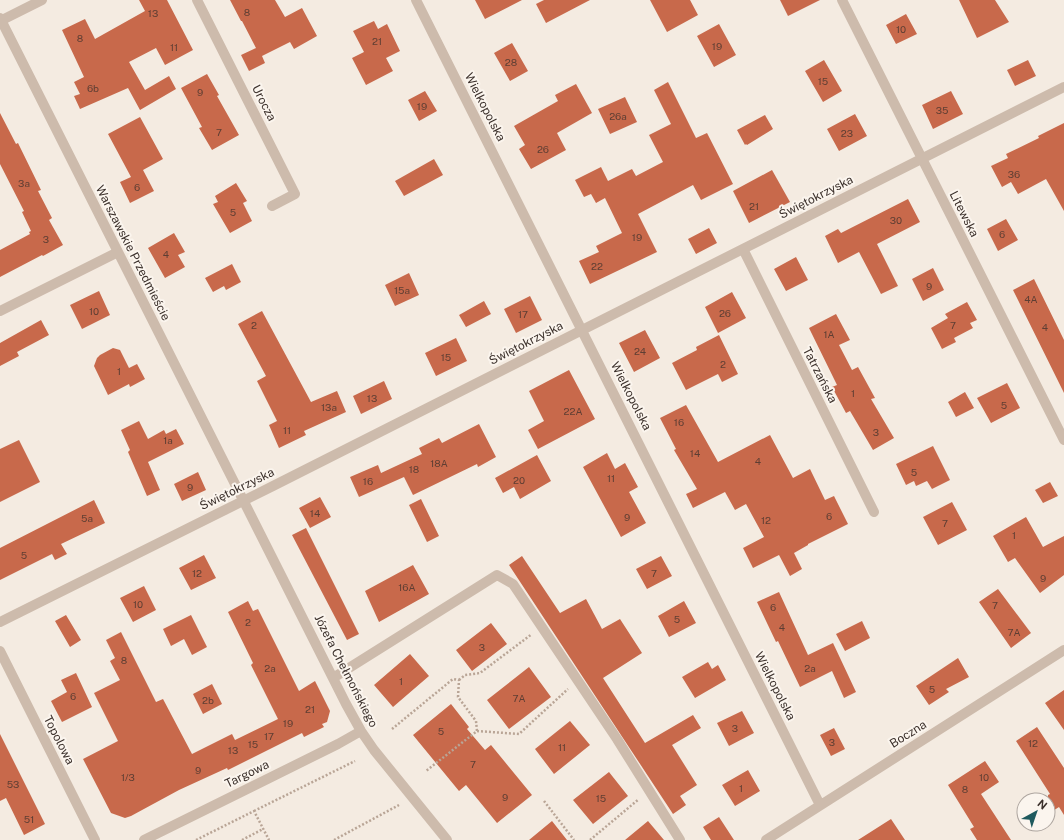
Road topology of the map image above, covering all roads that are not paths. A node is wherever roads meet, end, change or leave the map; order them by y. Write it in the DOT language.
graph roads {
  1 [pos="42,0"];
  2 [pos="197,0"];
  3 [pos="416,0"];
  4 [pos="842,0"];
  5 [pos="0,20"];
  6 [pos="1064,87"];
  7 [pos="921,159"];
  8 [pos="272,206"];
  9 [pos="742,249"];
  10 [pos="118,252"];
  11 [pos="0,311"];
  12 [pos="582,329"];
  13 [pos="1064,440"];
  14 [pos="243,500"];
  15 [pos="874,512"];
  16 [pos="0,622"];
  17 [pos="1064,650"];
  18 [pos="0,651"];
  19 [pos="332,678"];
  20 [pos="360,731"];
  21 [pos="820,805"];
  22 [pos="95,840"];
  23 [pos="144,840"];
  24 [pos="447,840"];
  25 [pos="680,840"];
  26 [pos="766,840"];
  1 -- 5 [label="street"];
  2 -- 8 [label="street, Urocza"];
  3 -- 12 [label="street, Wielkopolska"];
  4 -- 7 [label="street, Litewska"];
  5 -- 10 [label="street, Warszawskie Przedmieście"];
  6 -- 7 [label="street, Świętokrzyska"];
  7 -- 9 [label="street, Świętokrzyska"];
  7 -- 13 [label="street, Litewska"];
  9 -- 12 [label="street, Świętokrzyska"];
  9 -- 15 [label="street, Tatrzańska"];
  10 -- 11 [label="street"];
  10 -- 14 [label="street, Warszawskie Przedmieście"];
  12 -- 14 [label="street, Świętokrzyska"];
  12 -- 21 [label="street, Wielkopolska"];
  14 -- 16 [label="street, Świętokrzyska"];
  14 -- 19 [label="street, Józefa Chełmońskiego"];
  17 -- 21 [label="street, Boczna"];
  18 -- 22 [label="street, Topolowa"];
  19 -- 20 [label="street, Józefa Chełmońskiego"];
  19 -- 25 [label="street"];
  20 -- 23 [label="street, Targowa"];
  20 -- 24 [label="street, Józefa Chełmońskiego"];
  21 -- 26 [label="street, Boczna"];
}
